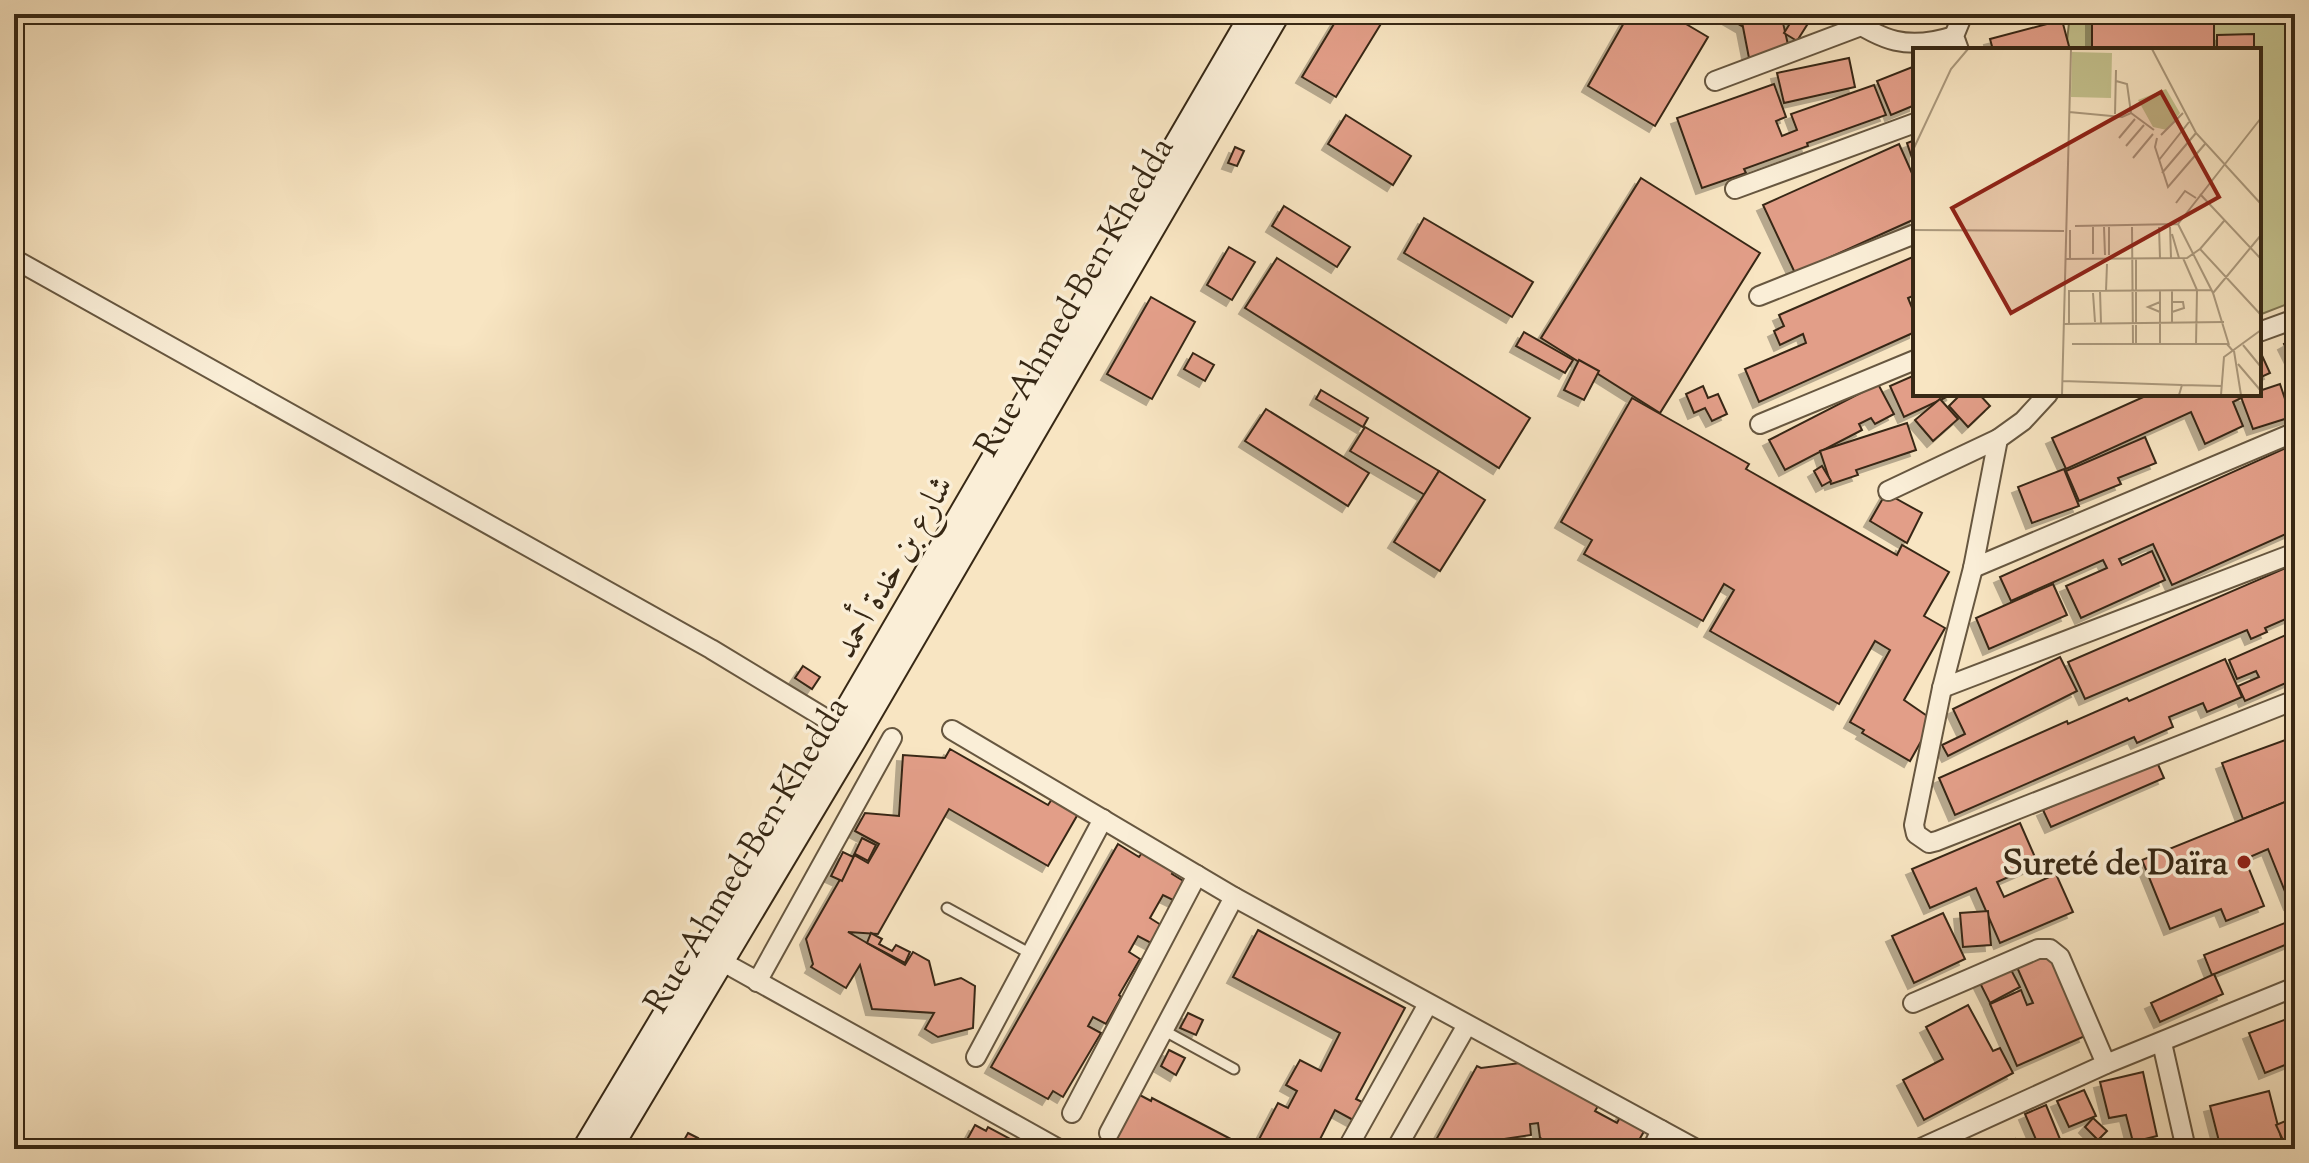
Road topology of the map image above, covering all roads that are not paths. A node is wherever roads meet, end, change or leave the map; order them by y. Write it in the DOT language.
graph roads {
  1 [pos="1253,14"];
  2 [pos="1277,14"];
  3 [pos="1843,14"];
  4 [pos="1963,14"];
  5 [pos="1861,26"];
  6 [pos="1956,43"];
  7 [pos="1715,81"];
  8 [pos="1913,124"];
  9 [pos="1735,189"];
  10 [pos="1913,235"];
  11 [pos="14,259"];
  12 [pos="1759,296"];
  13 [pos="2295,319"];
  14 [pos="2261,331"];
  15 [pos="1913,361"];
  16 [pos="2046,396"];
  17 [pos="1760,424"];
  18 [pos="2295,432"];
  19 [pos="1998,439"];
  20 [pos="1888,491"];
  21 [pos="2295,553"];
  22 [pos="1973,568"];
  23 [pos="1942,688"];
  24 [pos="2295,700"];
  25 [pos="838,726"];
  26 [pos="952,730"];
  27 [pos="892,738"];
  28 [pos="1103,819"];
  29 [pos="1197,875"];
  30 [pos="1234,897"];
  31 [pos="947,908"];
  32 [pos="1031,954"];
  33 [pos="721,961"];
  34 [pos="757,982"];
  35 [pos="2295,987"];
  36 [pos="1913,1003"];
  37 [pos="1428,1004"];
  38 [pos="1467,1025"];
  39 [pos="1163,1030"];
  40 [pos="2162,1043"];
  41 [pos="976,1057"];
  42 [pos="2106,1064"];
  43 [pos="1234,1069"];
  44 [pos="1072,1113"];
  45 [pos="1661,1130"];
  46 [pos="1109,1133"];
  47 [pos="585,1149"];
  48 [pos="609,1149"];
  49 [pos="1059,1149"];
  50 [pos="1347,1149"];
  51 [pos="1396,1149"];
  52 [pos="1652,1149"];
  53 [pos="1696,1149"];
  54 [pos="1919,1149"];
  55 [pos="2186,1149"];
  1 -- 25 [label="main road, شارع بن خدة أحمد"];
  2 -- 33 [label="main road, Rue Ahmed Ben Khedda"];
  3 -- 5 [label="street"];
  4 -- 6 [label="street"];
  5 -- 6 [label="street"];
  5 -- 7 [label="street"];
  8 -- 9 [label="street"];
  10 -- 12 [label="street"];
  11 -- 25 [label="street"];
  13 -- 14 [label="street"];
  15 -- 17 [label="street"];
  16 -- 19 [label="street"];
  18 -- 22 [label="street"];
  19 -- 20 [label="street"];
  19 -- 22 [label="street"];
  21 -- 23 [label="street"];
  22 -- 23 [label="street"];
  23 -- 24 [label="street"];
  25 -- 47 [label="main road, شارع بن خدة أحمد"];
  26 -- 28 [label="street"];
  27 -- 34 [label="street"];
  28 -- 29 [label="street"];
  28 -- 32 [label="street"];
  29 -- 30 [label="street"];
  29 -- 44 [label="street"];
  30 -- 37 [label="street"];
  30 -- 39 [label="street"];
  31 -- 32 [label="lane"];
  32 -- 41 [label="street"];
  33 -- 34 [label="street"];
  33 -- 48 [label="main road, Rue Ahmed Ben Khedda"];
  34 -- 49 [label="street"];
  35 -- 40 [label="street"];
  36 -- 42 [label="street"];
  37 -- 38 [label="street"];
  37 -- 50 [label="street"];
  38 -- 45 [label="street"];
  38 -- 51 [label="street"];
  39 -- 43 [label="lane"];
  39 -- 46 [label="street"];
  40 -- 42 [label="street"];
  40 -- 55 [label="street"];
  42 -- 54 [label="street"];
  45 -- 52 [label="street"];
  45 -- 53 [label="street"];
}
